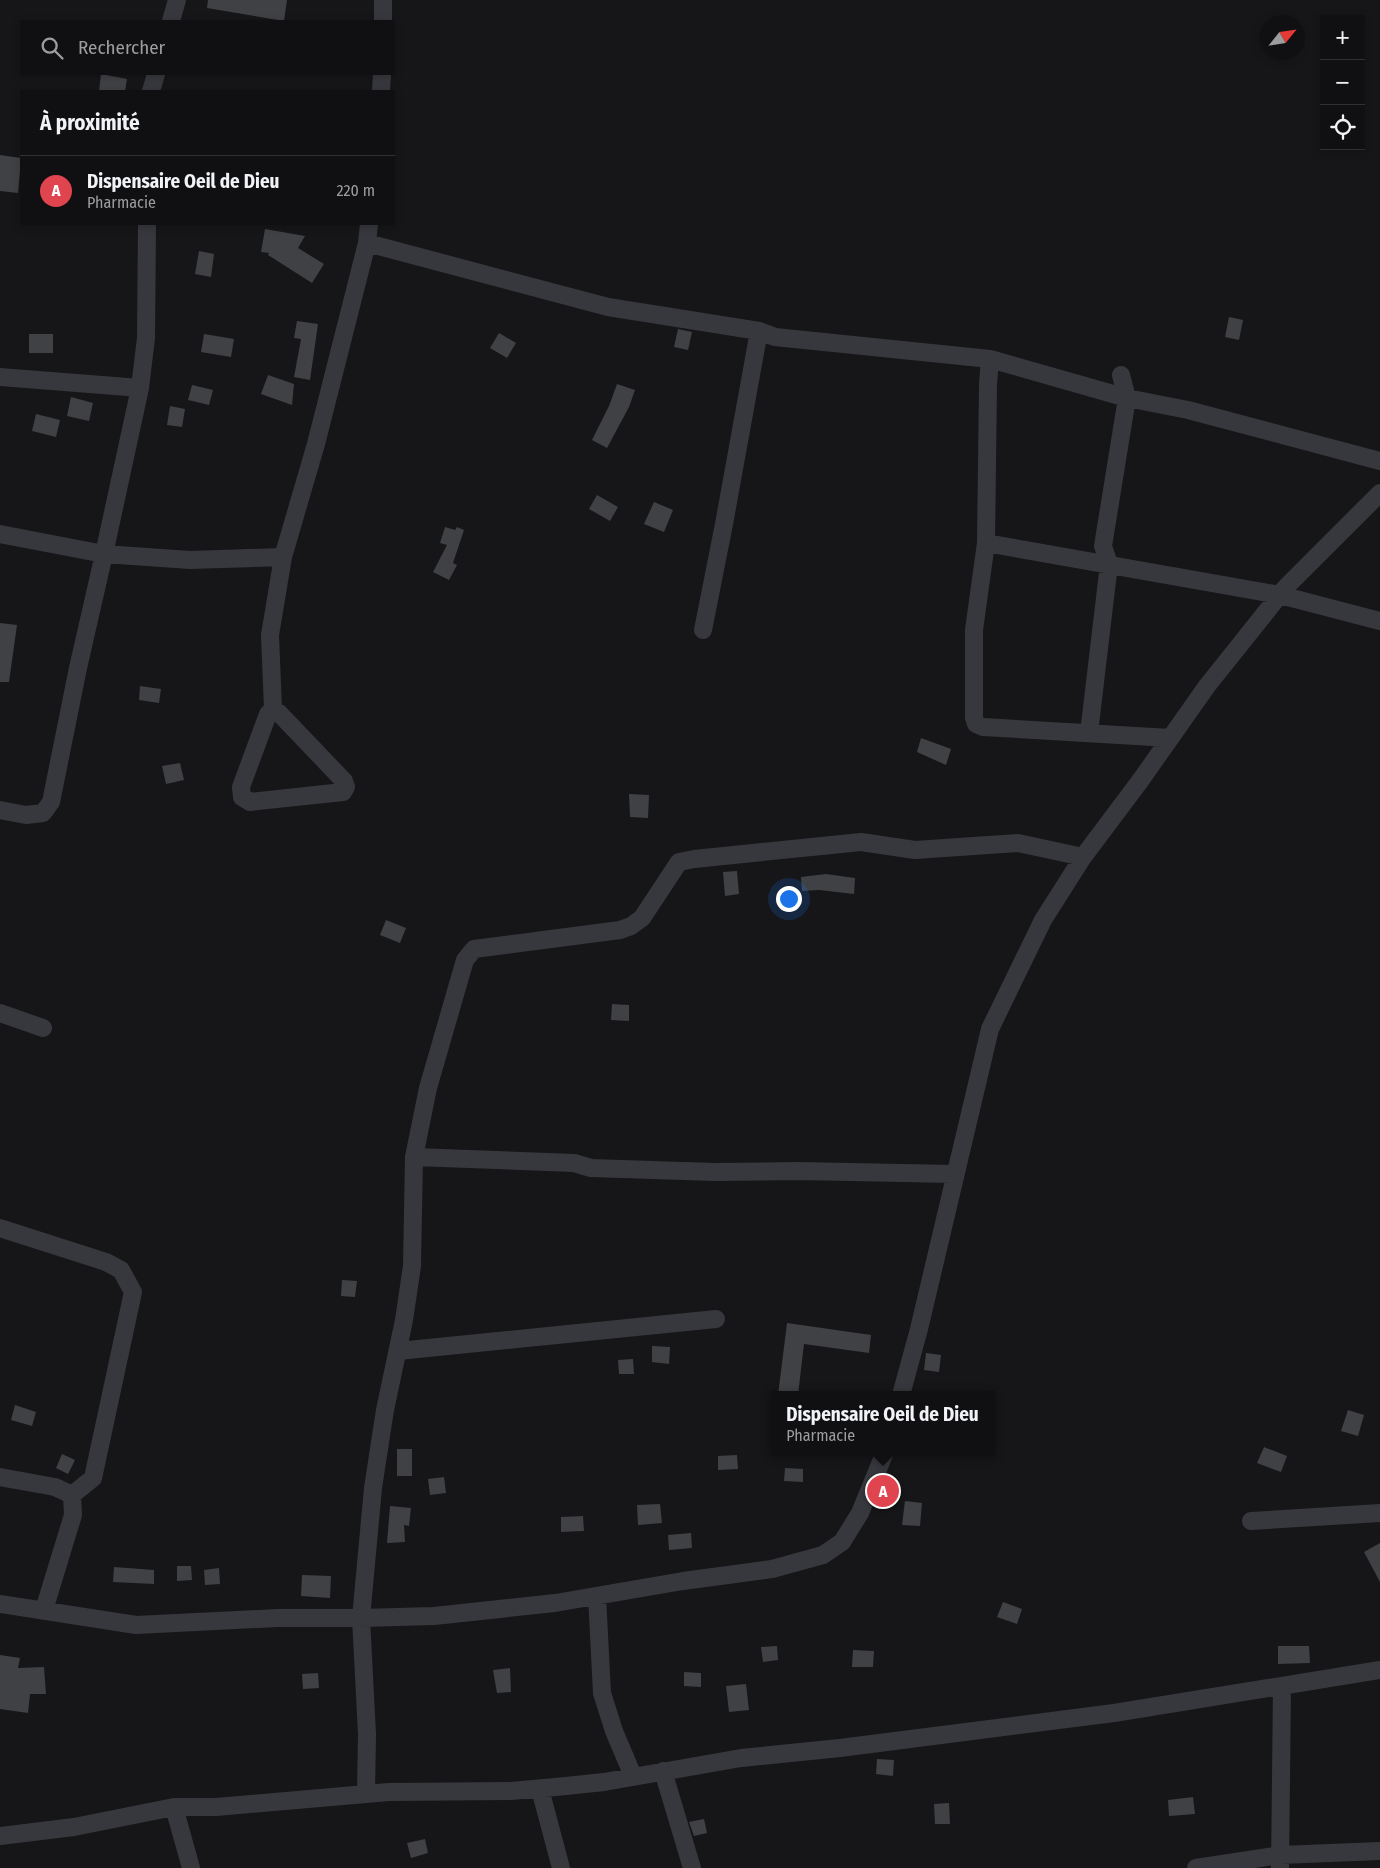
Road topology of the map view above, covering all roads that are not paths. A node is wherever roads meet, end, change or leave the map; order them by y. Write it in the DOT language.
graph roads {
  1 [pos="177,0"];
  2 [pos="383,0"];
  3 [pos="171,20"];
  4 [pos="383,20"];
  5 [pos="156,75"];
  6 [pos="382,75"];
  7 [pos="151,90"];
  8 [pos="380,90"];
  9 [pos="148,225"];
  10 [pos="369,225"];
  11 [pos="367,243"];
  12 [pos="760,331"];
  13 [pos="990,359"];
  14 [pos="1121,375"];
  15 [pos="0,377"];
  16 [pos="140,388"];
  17 [pos="1127,398"];
  18 [pos="1380,461"];
  19 [pos="1380,493"];
  20 [pos="0,534"];
  21 [pos="986,543"];
  22 [pos="104,554"];
  23 [pos="283,557"];
  24 [pos="1109,564"];
  25 [pos="1280,595"];
  26 [pos="1380,622"];
  27 [pos="703,630"];
  28 [pos="273,710"];
  29 [pos="1089,733"];
  30 [pos="1170,738"];
  31 [pos="0,810"];
  32 [pos="1083,857"];
  33 [pos="0,1012"];
  34 [pos="43,1028"];
  35 [pos="414,1157"];
  36 [pos="954,1174"];
  37 [pos="0,1228"];
  38 [pos="716,1319"];
  39 [pos="398,1351"];
  40 [pos="902,1391"];
  41 [pos="883,1456"];
  42 [pos="0,1476"];
  43 [pos="72,1495"];
  44 [pos="1380,1513"];
  45 [pos="1252,1521"];
  46 [pos="597,1596"];
  47 [pos="0,1604"];
  48 [pos="44,1610"];
  49 [pos="361,1618"];
  50 [pos="1380,1670"];
  51 [pos="1282,1686"];
  52 [pos="663,1771"];
  53 [pos="633,1776"];
  54 [pos="540,1788"];
  55 [pos="366,1794"];
  56 [pos="174,1807"];
  57 [pos="0,1836"];
  58 [pos="1380,1851"];
  59 [pos="1280,1862"];
  60 [pos="191,1868"];
  61 [pos="561,1868"];
  62 [pos="692,1868"];
  63 [pos="1196,1868"];
  1 -- 3 [label="street"];
  2 -- 4 [label="street"];
  5 -- 7 [label="street"];
  6 -- 8 [label="street"];
  9 -- 16 [label="street"];
  10 -- 11 [label="street"];
  11 -- 12 [label="street"];
  11 -- 23 [label="street"];
  12 -- 13 [label="street"];
  12 -- 27 [label="street"];
  13 -- 17 [label="street"];
  13 -- 21 [label="street"];
  14 -- 17 [label="street"];
  15 -- 16 [label="street"];
  16 -- 22 [label="street"];
  17 -- 18 [label="street"];
  17 -- 24 [label="street"];
  19 -- 25 [label="street"];
  20 -- 22 [label="street"];
  21 -- 24 [label="street"];
  21 -- 29 [label="street"];
  22 -- 23 [label="street"];
  22 -- 31 [label="street"];
  23 -- 28 [label="street"];
  24 -- 25 [label="street"];
  24 -- 29 [label="street"];
  25 -- 26 [label="street"];
  25 -- 30 [label="street"];
  28 -- 28 [label="street"];
  29 -- 30 [label="street"];
  30 -- 32 [label="street"];
  32 -- 35 [label="street"];
  32 -- 36 [label="street"];
  33 -- 34 [label="street"];
  35 -- 36 [label="street"];
  35 -- 39 [label="street"];
  36 -- 40 [label="street"];
  37 -- 43 [label="street"];
  38 -- 39 [label="street"];
  39 -- 49 [label="street"];
  41 -- 46 [label="street"];
  42 -- 43 [label="street"];
  43 -- 48 [label="street"];
  44 -- 45 [label="street"];
  46 -- 49 [label="street"];
  46 -- 53 [label="street"];
  47 -- 48 [label="street"];
  48 -- 49 [label="street"];
  49 -- 55 [label="street"];
  50 -- 51 [label="street"];
  51 -- 52 [label="street"];
  51 -- 59 [label="street"];
  52 -- 53 [label="street"];
  52 -- 62 [label="street"];
  53 -- 54 [label="street"];
  54 -- 55 [label="street"];
  54 -- 61 [label="street"];
  55 -- 56 [label="street"];
  56 -- 57 [label="street"];
  56 -- 60 [label="street"];
  58 -- 59 [label="street"];
  59 -- 63 [label="street"];
}
